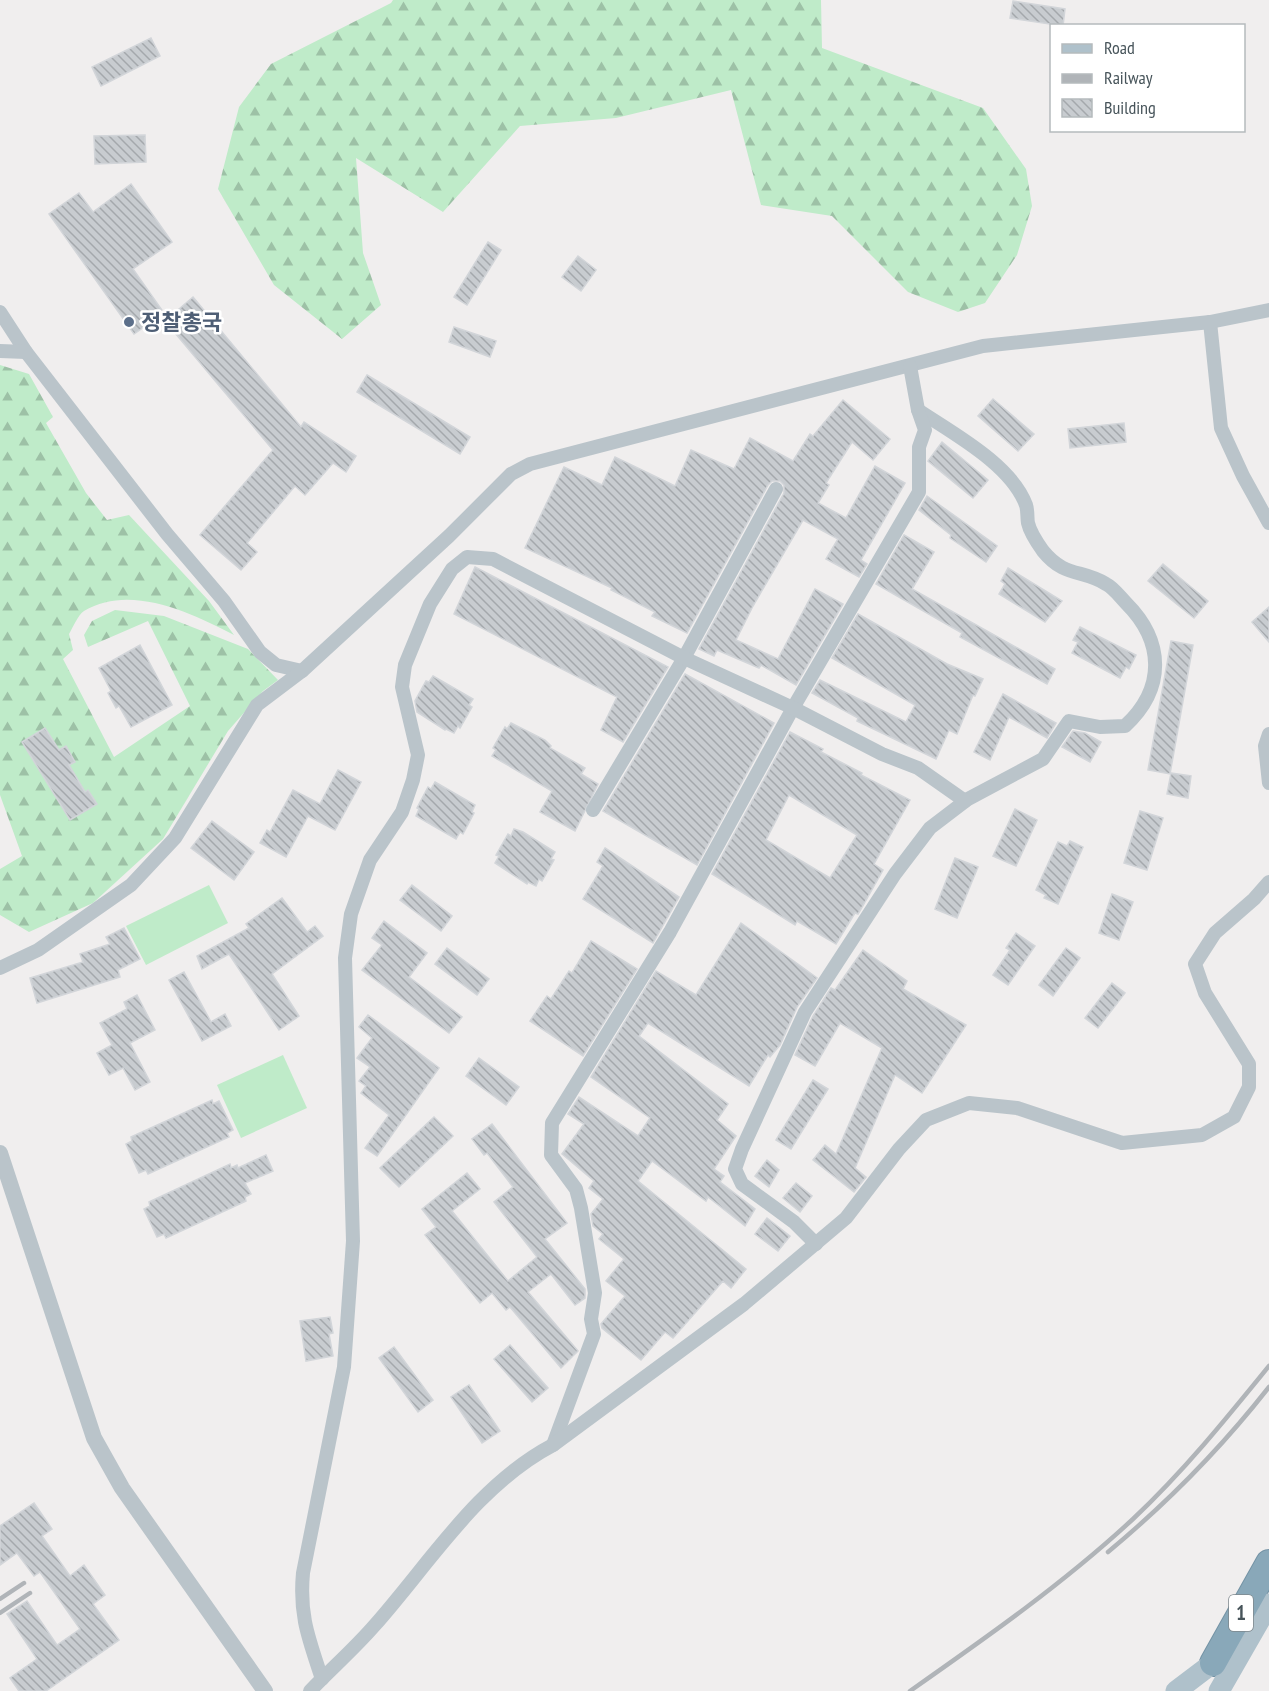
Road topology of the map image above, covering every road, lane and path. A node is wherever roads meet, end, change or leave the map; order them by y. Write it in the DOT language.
graph roads {
  1 [pos="1269,310"];
  2 [pos="0,312"];
  3 [pos="1210,322"];
  4 [pos="0,351"];
  5 [pos="26,352"];
  6 [pos="909,366"];
  7 [pos="918,410"];
  8 [pos="776,489"];
  9 [pos="1269,523"];
  10 [pos="684,658"];
  11 [pos="302,671"];
  12 [pos="793,708"];
  13 [pos="1269,734"];
  14 [pos="1269,783"];
  15 [pos="965,801"];
  16 [pos="593,810"];
  17 [pos="1269,882"];
  18 [pos="0,968"];
  19 [pos="0,1153"];
  20 [pos="816,1244"];
  21 [pos="553,1445"];
  22 [pos="1269,1563"];
  23 [pos="1269,1604"];
  24 [pos="1213,1663"];
  25 [pos="321,1679"];
  26 [pos="265,1691"];
  27 [pos="310,1691"];
  28 [pos="1176,1691"];
  29 [pos="1196,1691"];
  30 [pos="1219,1691"];
  1 -- 3 [label="street"];
  2 -- 5 [label="street"];
  3 -- 6 [label="street"];
  3 -- 9 [label="street"];
  4 -- 5 [label="street"];
  5 -- 11 [label="street"];
  6 -- 7 [label="street"];
  6 -- 11 [label="street"];
  7 -- 12 [label="street"];
  7 -- 15 [label="street"];
  8 -- 10 [label="street"];
  10 -- 12 [label="street"];
  10 -- 16 [label="street"];
  10 -- 25 [label="street"];
  11 -- 18 [label="street"];
  12 -- 15 [label="street"];
  12 -- 21 [label="street"];
  13 -- 14 [label="street"];
  15 -- 20 [label="street"];
  17 -- 20 [label="street"];
  19 -- 26 [label="street"];
  20 -- 21 [label="street"];
  21 -- 25 [label="street"];
  22 -- 24 [label="highway, 1"];
  23 -- 30 [label="main road, 1"];
  24 -- 28 [label="main road"];
  24 -- 29 [label="main road, 1"];
  25 -- 27 [label="street"];
}
